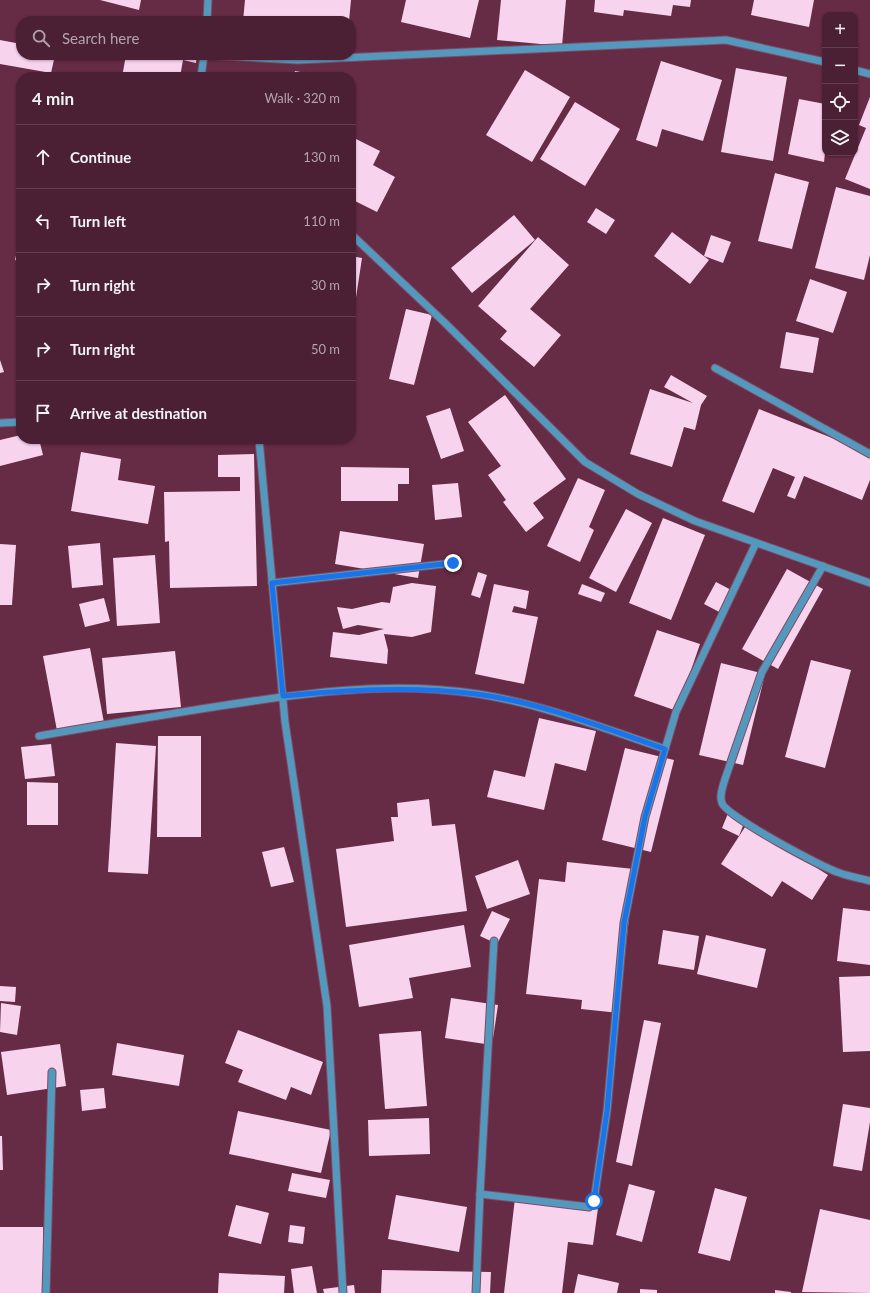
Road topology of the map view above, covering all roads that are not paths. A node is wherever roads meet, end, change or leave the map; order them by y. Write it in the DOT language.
graph roads {
  1 [pos="208,0"];
  2 [pos="207,16"];
  3 [pos="356,57"];
  4 [pos="203,60"];
  5 [pos="822,61"];
  6 [pos="858,71"];
  7 [pos="202,72"];
  8 [pos="870,74"];
  9 [pos="356,239"];
  10 [pos="716,368"];
  11 [pos="16,422"];
  12 [pos="0,423"];
  13 [pos="259,444"];
  14 [pos="870,454"];
  15 [pos="756,544"];
  16 [pos="453,563"];
  17 [pos="823,566"];
  18 [pos="870,582"];
  19 [pos="272,583"];
  20 [pos="283,696"];
  21 [pos="39,736"];
  22 [pos="665,749"];
  23 [pos="870,881"];
  24 [pos="494,941"];
  25 [pos="52,1072"];
  26 [pos="480,1194"];
  27 [pos="46,1293"];
  28 [pos="343,1293"];
  29 [pos="476,1293"];
  1 -- 2 [label="street"];
  3 -- 5 [label="street"];
  4 -- 7 [label="street"];
  6 -- 8 [label="street"];
  9 -- 15 [label="street"];
  10 -- 14 [label="street"];
  11 -- 12 [label="street"];
  13 -- 19 [label="street"];
  15 -- 17 [label="street"];
  15 -- 22 [label="street"];
  16 -- 19 [label="street"];
  17 -- 18 [label="street"];
  17 -- 23 [label="street"];
  19 -- 20 [label="street"];
  20 -- 21 [label="street"];
  20 -- 22 [label="street"];
  20 -- 28 [label="street"];
  22 -- 26 [label="street"];
  24 -- 26 [label="street"];
  25 -- 27 [label="street"];
  26 -- 29 [label="street"];
}
